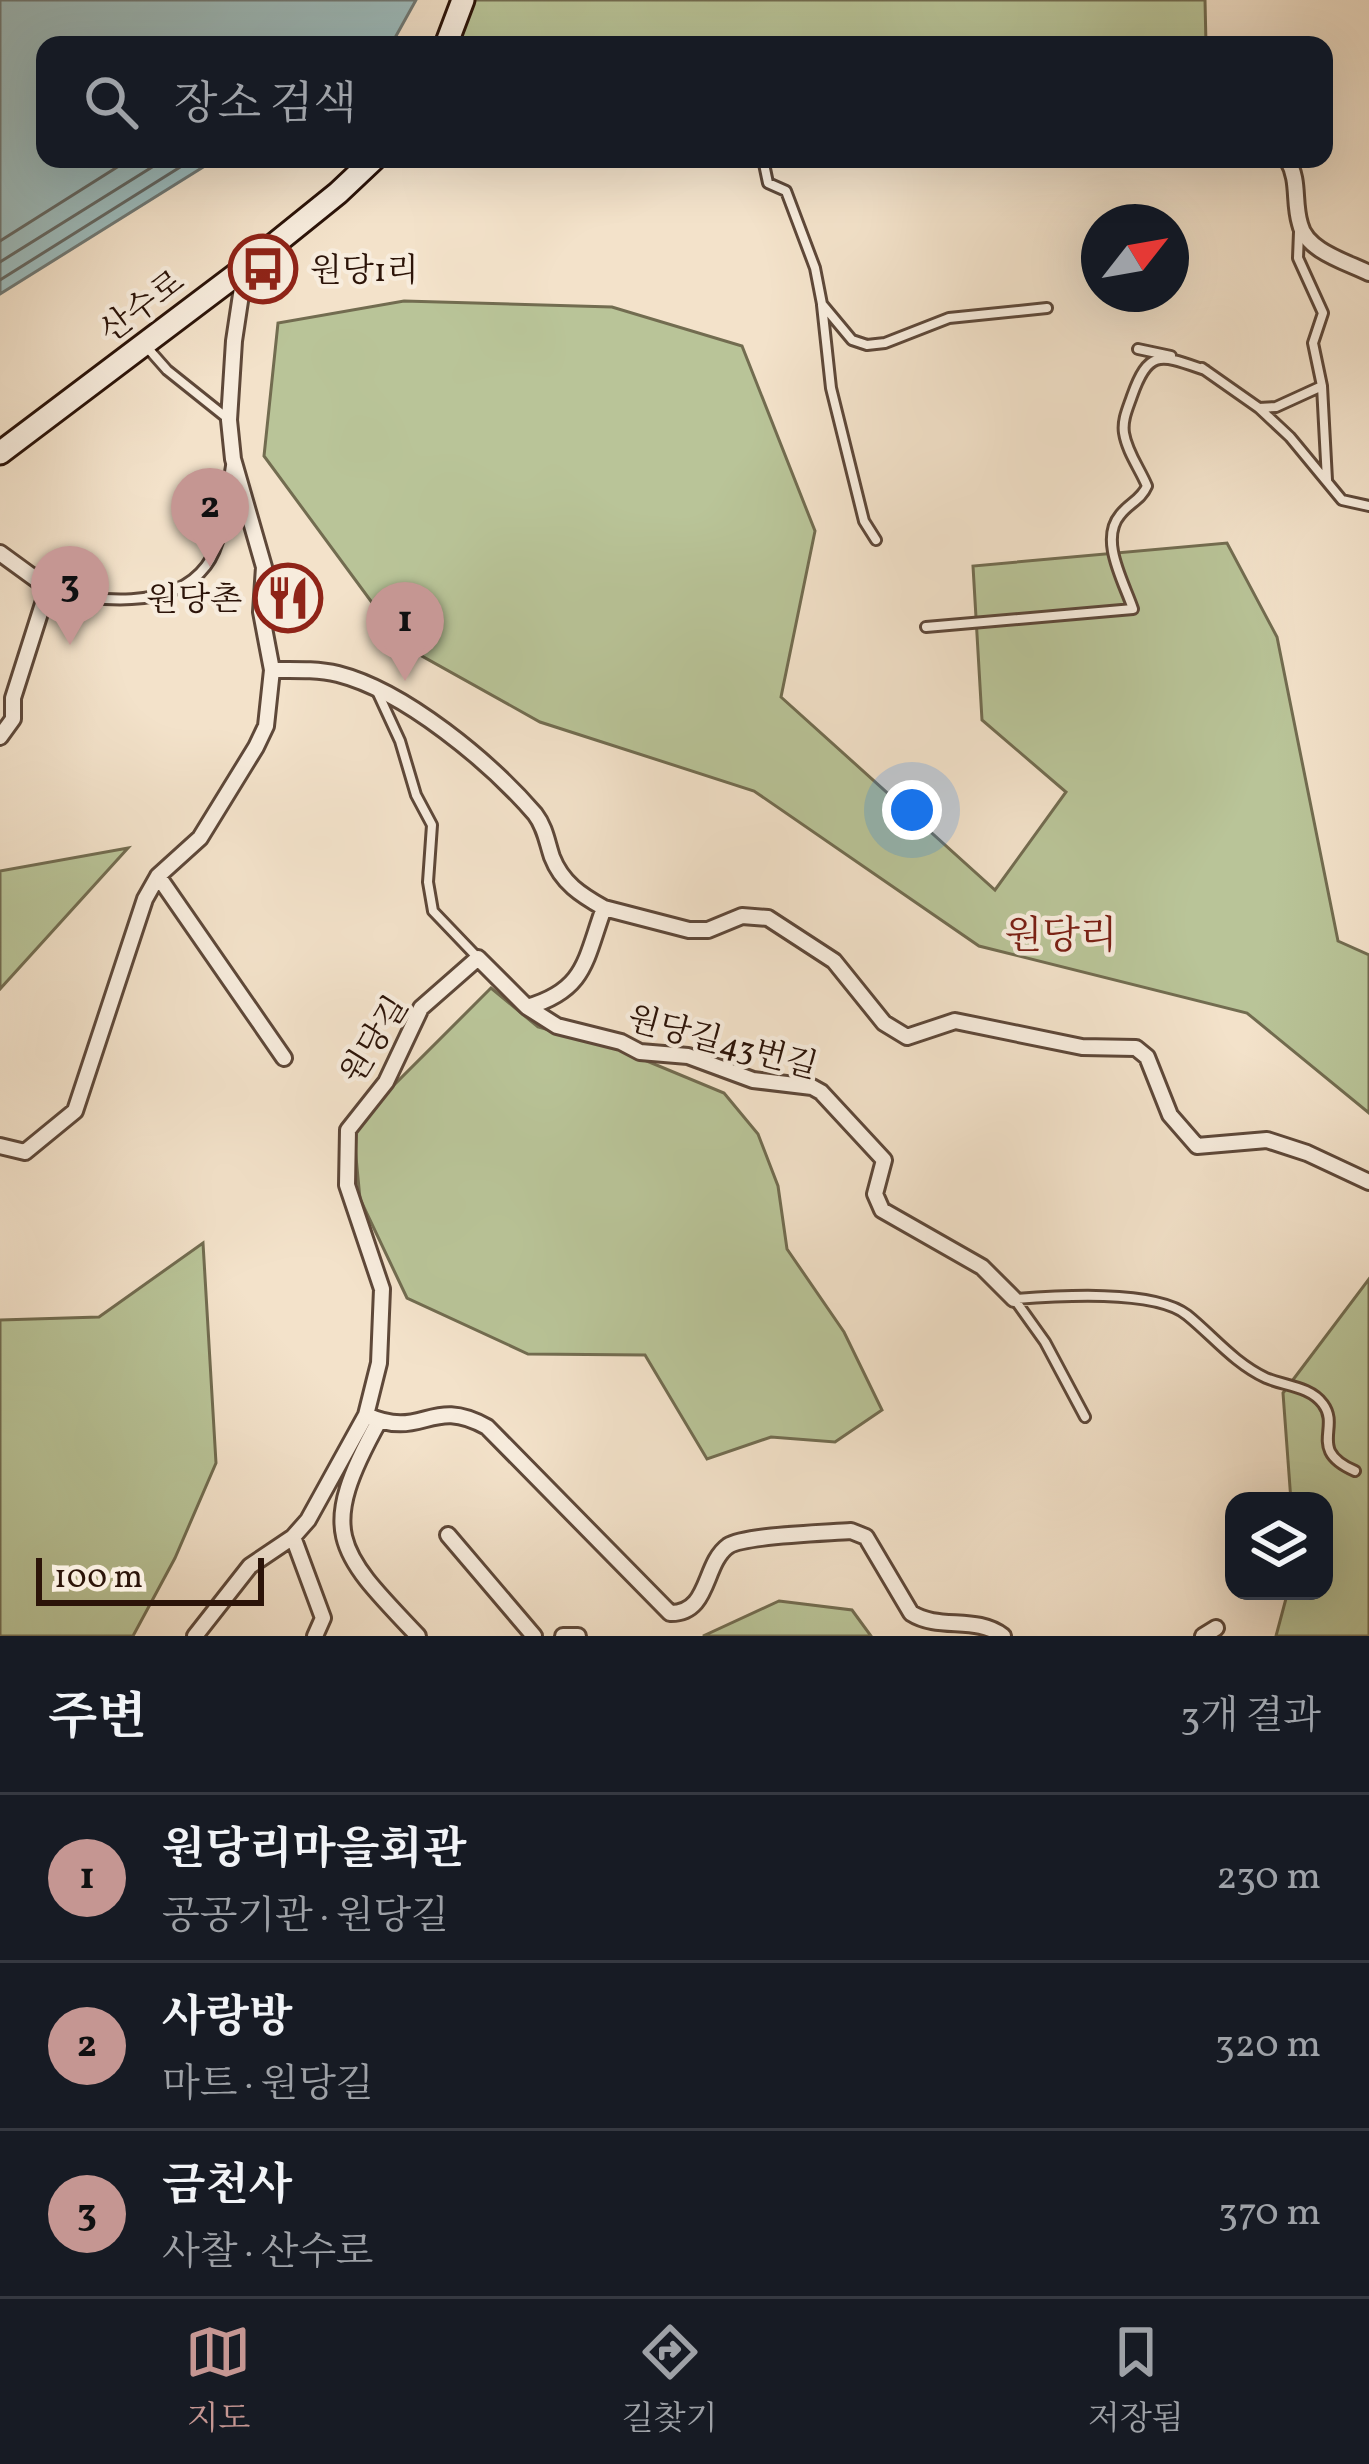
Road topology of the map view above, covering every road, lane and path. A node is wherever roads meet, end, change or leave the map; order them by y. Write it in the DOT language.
graph roads {
  1 [pos="464,0"];
  2 [pos="450,36"];
  3 [pos="364,168"];
  4 [pos="765,168"];
  5 [pos="1290,168"];
  6 [pos="1300,225"];
  7 [pos="245,268"];
  8 [pos="1369,273"];
  9 [pos="822,304"];
  10 [pos="1047,308"];
  11 [pos="143,344"];
  12 [pos="1138,349"];
  13 [pos="1205,370"];
  14 [pos="1322,386"];
  15 [pos="1259,408"];
  16 [pos="230,420"];
  17 [pos="0,453"];
  18 [pos="233,459"];
  19 [pos="1327,482"];
  20 [pos="1369,506"];
  21 [pos="876,540"];
  22 [pos="0,553"];
  23 [pos="48,588"];
  24 [pos="926,627"];
  25 [pos="272,670"];
  26 [pos="376,688"];
  27 [pos="0,737"];
  28 [pos="158,876"];
  29 [pos="604,908"];
  30 [pos="478,958"];
  31 [pos="527,1006"];
  32 [pos="284,1058"];
  33 [pos="0,1146"];
  34 [pos="1369,1182"];
  35 [pos="1014,1299"];
  36 [pos="1085,1417"];
  37 [pos="373,1418"];
  38 [pos="1355,1471"];
  39 [pos="448,1535"];
  40 [pos="293,1537"];
  41 [pos="195,1636"];
  42 [pos="315,1636"];
  43 [pos="418,1636"];
  44 [pos="534,1636"];
  45 [pos="563,1636"];
  46 [pos="578,1636"];
  47 [pos="1004,1636"];
  1 -- 2 [label="main road"];
  3 -- 7 [label="main road, 산수로"];
  4 -- 9 [label="lane"];
  5 -- 6 [label="street"];
  6 -- 8 [label="street"];
  6 -- 14 [label="lane"];
  7 -- 11 [label="main road, 산수로"];
  7 -- 16 [label="street"];
  9 -- 10 [label="lane"];
  9 -- 21 [label="lane"];
  11 -- 16 [label="lane"];
  11 -- 17 [label="main road, 산수로"];
  12 -- 13 [label="lane"];
  13 -- 15 [label="lane"];
  13 -- 24 [label="lane"];
  14 -- 15 [label="lane"];
  14 -- 19 [label="lane"];
  15 -- 19 [label="lane"];
  16 -- 18 [label="street"];
  18 -- 23 [label="lane"];
  18 -- 25 [label="street"];
  19 -- 20 [label="lane"];
  22 -- 23 [label="street"];
  23 -- 27 [label="street"];
  25 -- 26 [label="street"];
  25 -- 28 [label="street"];
  26 -- 29 [label="street"];
  26 -- 30 [label="lane"];
  28 -- 32 [label="street"];
  28 -- 33 [label="street"];
  29 -- 31 [label="street"];
  29 -- 34 [label="street"];
  30 -- 31 [label="street"];
  30 -- 37 [label="street, 원당길"];
  31 -- 35 [label="street, 원당길43번길"];
  35 -- 36 [label="lane"];
  35 -- 38 [label="lane"];
  37 -- 40 [label="street, 원당길"];
  37 -- 43 [label="street"];
  37 -- 47 [label="street"];
  39 -- 44 [label="street"];
  40 -- 41 [label="street, 원당길"];
  40 -- 42 [label="street"];
  45 -- 46 [label="street"];
}
